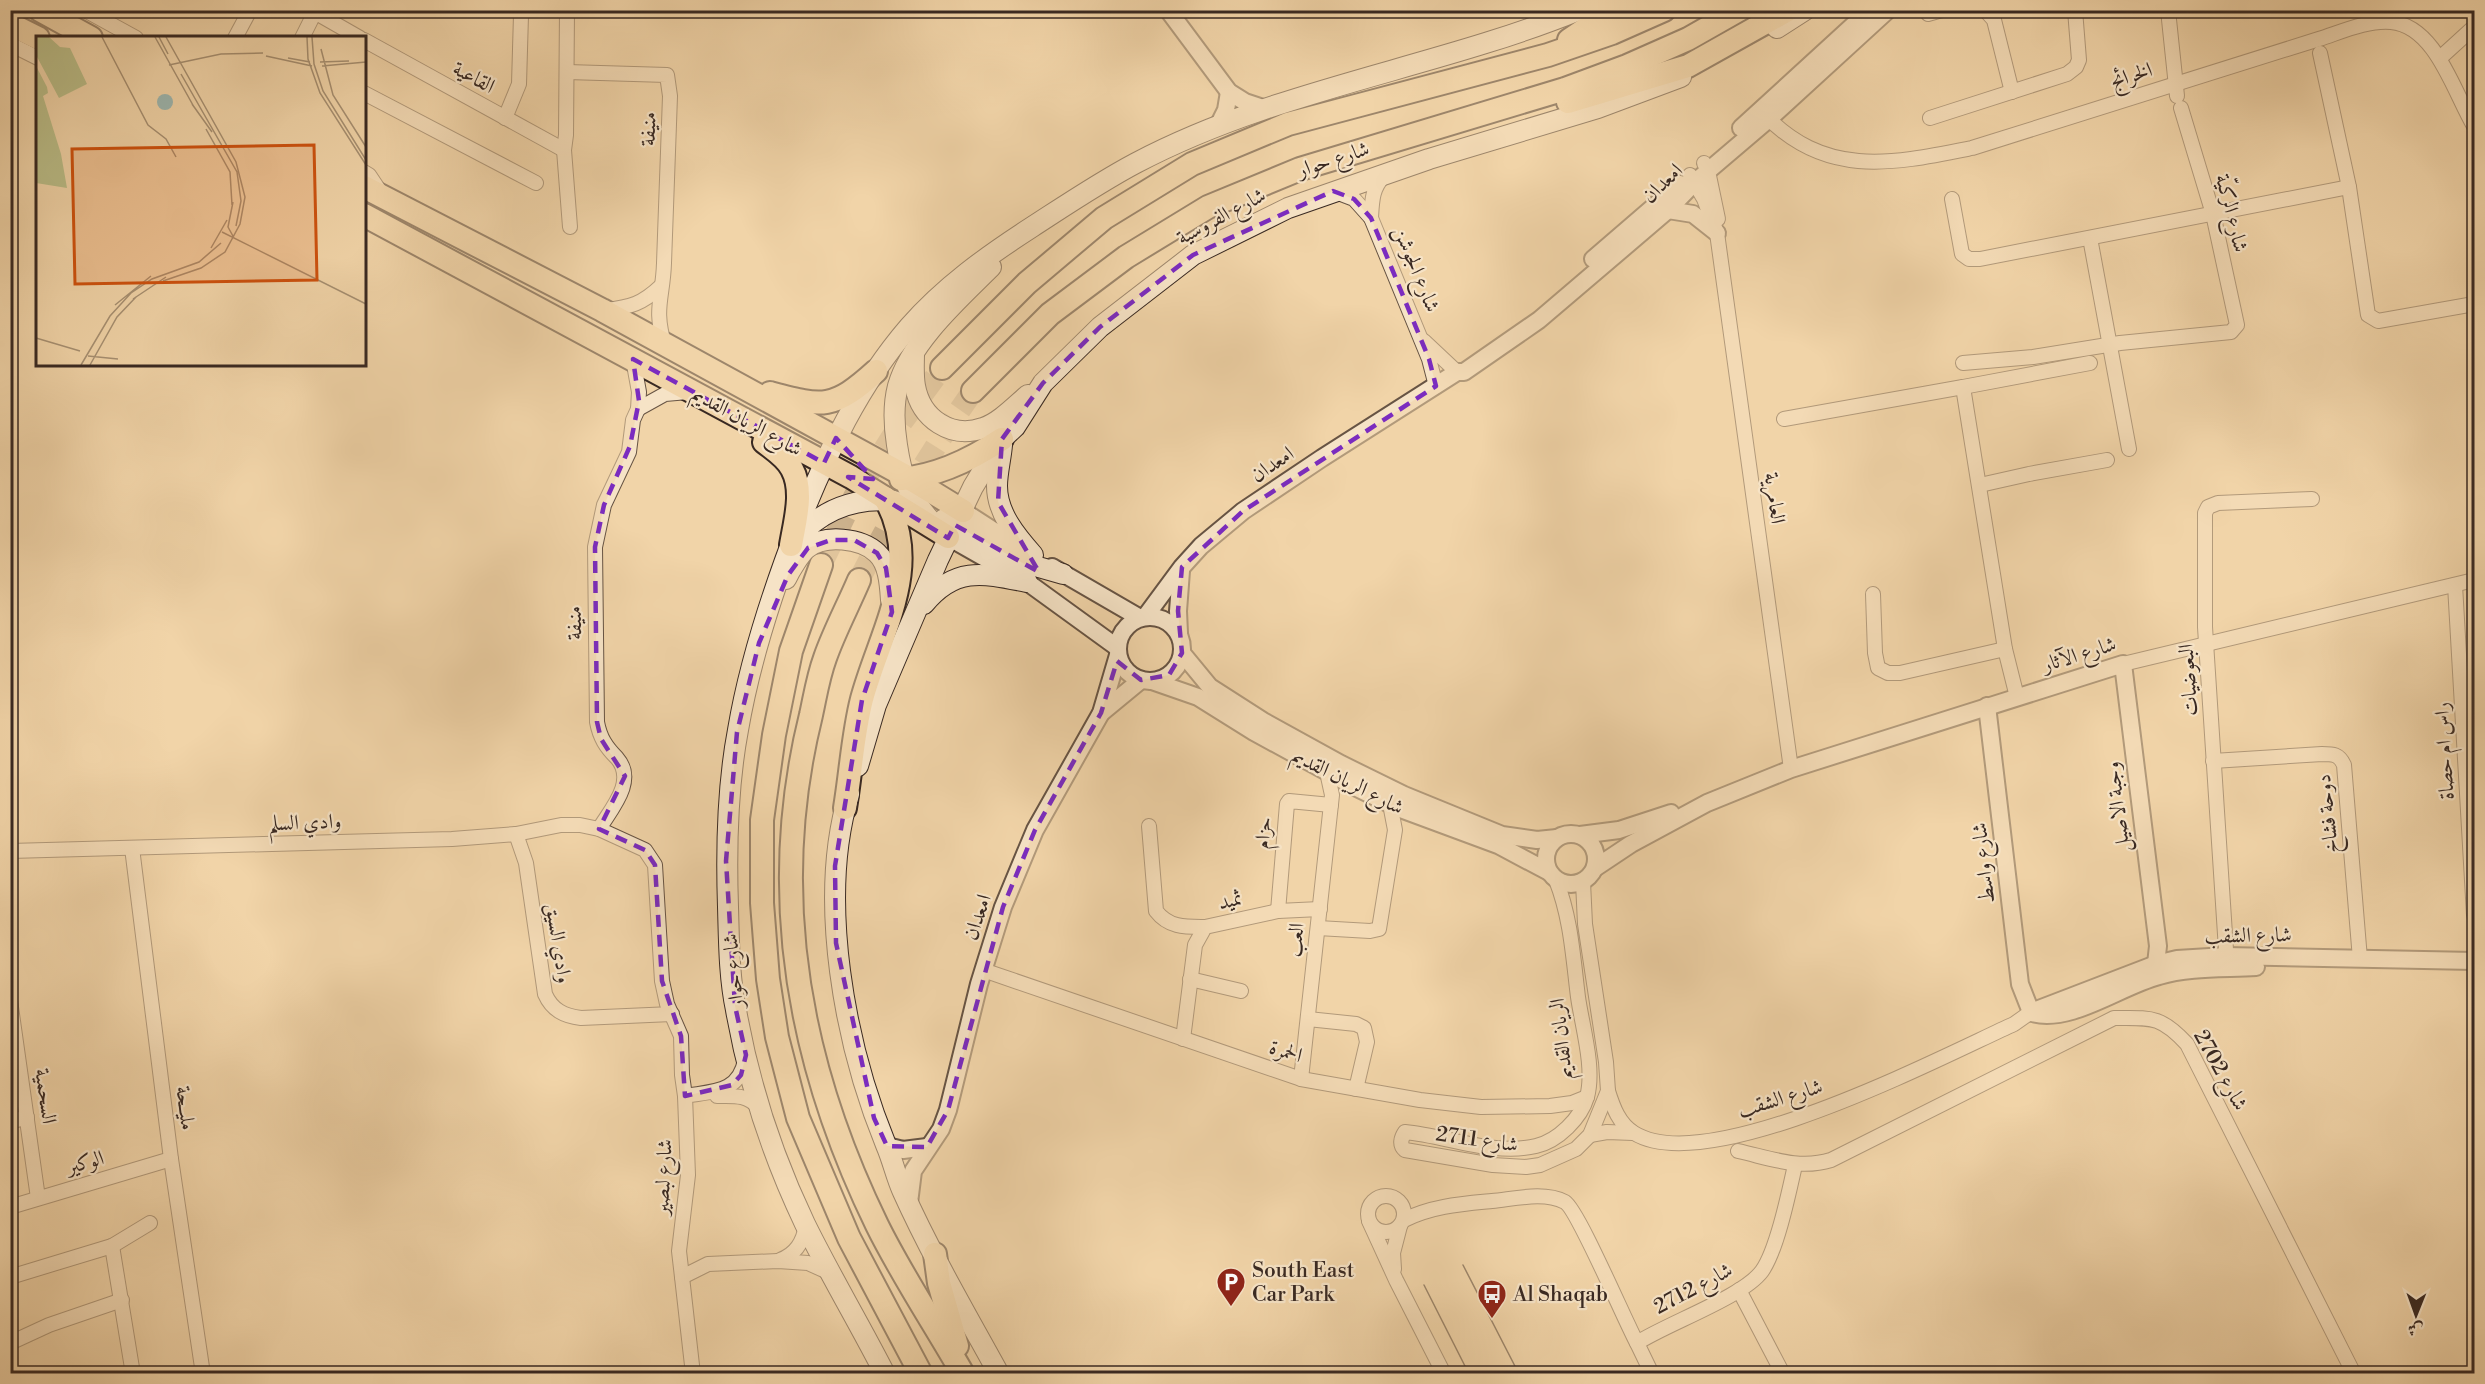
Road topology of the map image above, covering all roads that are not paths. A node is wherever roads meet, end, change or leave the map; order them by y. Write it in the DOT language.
graph roads {
  1 [pos="39,10"];
  2 [pos="84,10"];
  3 [pos="250,10"];
  4 [pos="567,10"];
  5 [pos="1168,10"];
  6 [pos="1579,10"];
  7 [pos="1617,10"];
  8 [pos="1664,10"];
  9 [pos="1739,10"];
  10 [pos="1788,10"];
  11 [pos="1805,10"];
  12 [pos="1870,10"];
  13 [pos="1888,10"];
  14 [pos="1984,10"];
  15 [pos="2075,10"];
  16 [pos="313,11"];
  17 [pos="2169,11"];
  18 [pos="520,15"];
  19 [pos="10,24"];
  20 [pos="2475,27"];
  21 [pos="87,36"];
  22 [pos="132,36"];
  23 [pos="236,36"];
  24 [pos="303,36"];
  25 [pos="357,36"];
  26 [pos="36,37"];
  27 [pos="366,41"];
  28 [pos="10,44"];
  29 [pos="2320,52"];
  30 [pos="1548,55"];
  31 [pos="36,57"];
  32 [pos="2440,58"];
  33 [pos="567,72"];
  34 [pos="1230,92"];
  35 [pos="2012,92"];
  36 [pos="366,94"];
  37 [pos="2177,96"];
  38 [pos="1263,108"];
  39 [pos="1478,114"];
  40 [pos="1764,115"];
  41 [pos="505,118"];
  42 [pos="1930,118"];
  43 [pos="1218,126"];
  44 [pos="2475,126"];
  45 [pos="564,150"];
  46 [pos="1706,167"];
  47 [pos="366,173"];
  48 [pos="1385,174"];
  49 [pos="1692,179"];
  50 [pos="536,183"];
  51 [pos="2349,187"];
  52 [pos="1333,191"];
  53 [pos="374,192"];
  54 [pos="1952,199"];
  55 [pos="1668,210"];
  56 [pos="2213,214"];
  57 [pos="366,216"];
  58 [pos="1371,218"];
  59 [pos="570,227"];
  60 [pos="1032,227"];
  61 [pos="1717,233"];
  62 [pos="2090,238"];
  63 [pos="661,286"];
  64 [pos="2474,304"];
  65 [pos="602,310"];
  66 [pos="1420,338"];
  67 [pos="2110,345"];
  68 [pos="665,346"];
  69 [pos="914,353"];
  70 [pos="633,359"];
  71 [pos="1963,363"];
  72 [pos="2090,363"];
  73 [pos="942,368"];
  74 [pos="876,371"];
  75 [pos="1458,372"];
  76 [pos="730,382"];
  77 [pos="1042,382"];
  78 [pos="1436,386"];
  79 [pos="1963,387"];
  80 [pos="693,391"];
  81 [pos="973,391"];
  82 [pos="718,406"];
  83 [pos="638,409"];
  84 [pos="1784,418"];
  85 [pos="836,438"];
  86 [pos="1002,439"];
  87 [pos="2129,449"];
  88 [pos="2107,460"];
  89 [pos="824,463"];
  90 [pos="862,478"];
  91 [pos="905,478"];
  92 [pos="1980,485"];
  93 [pos="2312,499"];
  94 [pos="886,500"];
  95 [pos="917,506"];
  96 [pos="955,525"];
  97 [pos="791,545"];
  98 [pos="1033,555"];
  99 [pos="821,565"];
  100 [pos="1182,567"];
  101 [pos="1063,574"];
  102 [pos="859,580"];
  103 [pos="2475,580"];
  104 [pos="1027,582"];
  105 [pos="2455,585"];
  106 [pos="1873,594"];
  107 [pos="902,615"];
  108 [pos="1143,617"];
  109 [pos="1179,633"];
  110 [pos="759,643"];
  111 [pos="2206,644"];
  112 [pos="2006,649"];
  113 [pos="1118,652"];
  114 [pos="1182,653"];
  115 [pos="2123,664"];
  116 [pos="1147,681"];
  117 [pos="2017,697"];
  118 [pos="1987,706"];
  119 [pos="1101,713"];
  120 [pos="2213,761"];
  121 [pos="1791,769"];
  122 [pos="1327,772"];
  123 [pos="1355,787"];
  124 [pos="1707,802"];
  125 [pos="1390,804"];
  126 [pos="1331,805"];
  127 [pos="845,808"];
  128 [pos="1419,815"];
  129 [pos="1149,826"];
  130 [pos="599,829"];
  131 [pos="1395,830"];
  132 [pos="516,834"];
  133 [pos="1580,835"];
  134 [pos="1557,838"];
  135 [pos="132,848"];
  136 [pos="10,851"];
  137 [pos="1595,868"];
  138 [pos="1552,876"];
  139 [pos="1582,882"];
  140 [pos="1320,909"];
  141 [pos="1278,911"];
  142 [pos="2475,915"];
  143 [pos="1205,927"];
  144 [pos="1318,928"];
  145 [pos="2158,946"];
  146 [pos="2177,959"];
  147 [pos="2360,959"];
  148 [pos="2475,961"];
  149 [pos="2227,962"];
  150 [pos="2156,964"];
  151 [pos="983,970"];
  152 [pos="2475,971"];
  153 [pos="1190,979"];
  154 [pos="1241,991"];
  155 [pos="10,1000"];
  156 [pos="2031,1012"];
  157 [pos="672,1014"];
  158 [pos="1308,1019"];
  159 [pos="1183,1040"];
  160 [pos="14,1046"];
  161 [pos="746,1054"];
  162 [pos="1302,1079"];
  163 [pos="1356,1089"];
  164 [pos="1608,1091"];
  165 [pos="703,1093"];
  166 [pos="685,1096"];
  167 [pos="1587,1097"];
  168 [pos="761,1111"];
  169 [pos="27,1117"];
  170 [pos="10,1122"];
  171 [pos="1405,1132"];
  172 [pos="1633,1133"];
  173 [pos="1590,1135"];
  174 [pos="886,1146"];
  175 [pos="927,1147"];
  176 [pos="1738,1151"];
  177 [pos="171,1159"];
  178 [pos="1795,1165"];
  179 [pos="38,1198"];
  180 [pos="1397,1199"];
  181 [pos="909,1203"];
  182 [pos="10,1207"];
  183 [pos="1435,1207"];
  184 [pos="1369,1221"];
  185 [pos="150,1223"];
  186 [pos="1402,1223"];
  187 [pos="806,1226"];
  188 [pos="112,1246"];
  189 [pos="935,1254"];
  190 [pos="778,1261"];
  191 [pos="830,1273"];
  192 [pos="10,1277"];
  193 [pos="682,1277"];
  194 [pos="1396,1280"];
  195 [pos="1738,1290"];
  196 [pos="122,1300"];
  197 [pos="10,1343"];
  198 [pos="1637,1343"];
  199 [pos="133,1374"];
  200 [pos="203,1374"];
  201 [pos="693,1374"];
  202 [pos="885,1374"];
  203 [pos="921,1374"];
  204 [pos="964,1374"];
  205 [pos="999,1374"];
  206 [pos="1444,1374"];
  207 [pos="1652,1374"];
  208 [pos="1783,1374"];
  209 [pos="2354,1374"];
  1 -- 21 [label="highway"];
  2 -- 22 [label="street"];
  3 -- 23 [label="street"];
  4 -- 33 [label="street"];
  5 -- 34 [label="street"];
  6 -- 38 [label="main road"];
  7 -- 30 [label="highway"];
  8 -- 30 [label="highway, شارع حوار"];
  9 -- 39 [label="highway, شارع حوار"];
  10 -- 39 [label="highway"];
  11 -- 48 [label="main road, شارع الفروسية"];
  12 -- 40 [label="street, امعدان"];
  13 -- 40 [label="street, امعدان"];
  14 -- 35 [label="street"];
  15 -- 35 [label="street"];
  16 -- 24 [label="street"];
  16 -- 25 [label="street"];
  17 -- 37 [label="street, شارع الركيّة"];
  18 -- 41 [label="street"];
  19 -- 26 [label="highway"];
  20 -- 32 [label="street"];
  27 -- 41 [label="street, القاعية"];
  28 -- 31 [label="street"];
  29 -- 51 [label="street"];
  30 -- 73 [label="highway, شارع حوار"];
  32 -- 37 [label="street, الخرائج"];
  32 -- 44 [label="street, الخرائج"];
  33 -- 45 [label="street"];
  33 -- 63 [label="street, منيفة"];
  34 -- 38 [label="street"];
  34 -- 43 [label="street"];
  35 -- 42 [label="street"];
  36 -- 50 [label="street"];
  37 -- 40 [label="street, الخرائج"];
  37 -- 56 [label="street, شارع الركيّة"];
  38 -- 43 [label="main road"];
  39 -- 81 [label="highway, شارع حوار"];
  40 -- 46 [label="street, امعدان"];
  41 -- 45 [label="street, القاعية"];
  43 -- 60 [label="main road"];
  45 -- 59 [label="street"];
  46 -- 49 [label="street, امعدان"];
  46 -- 61 [label="street"];
  47 -- 53 [label="street, شارع الريان القديم"];
  48 -- 52 [label="main road, شارع الفروسية"];
  48 -- 58 [label="street, شارع الجوشن"];
  49 -- 55 [label="street, امعدان"];
  49 -- 61 [label="street"];
  49 -- 75 [label="street, امعدان"];
  51 -- 56 [label="street"];
  51 -- 64 [label="street"];
  52 -- 58 [label="street, شارع الجوشن"];
  52 -- 77 [label="main road, شارع الفروسية"];
  53 -- 65 [label="highway, شارع الريان القديم"];
  54 -- 62 [label="street"];
  55 -- 61 [label="street"];
  55 -- 75 [label="street, امعدان"];
  56 -- 62 [label="street"];
  56 -- 67 [label="street, شارع الركيّة"];
  57 -- 70 [label="highway, شارع الريان القديم"];
  58 -- 66 [label="street, شارع الجوشن"];
  60 -- 69 [label="main road"];
  60 -- 74 [label="main road"];
  61 -- 121 [label="street, العامرية"];
  62 -- 67 [label="street"];
  63 -- 65 [label="street"];
  63 -- 68 [label="street, منيفة"];
  65 -- 68 [label="highway, شارع الريان القديم"];
  66 -- 75 [label="street, شارع الجوشن"];
  66 -- 78 [label="street, شارع الجوشن"];
  67 -- 71 [label="street"];
  67 -- 87 [label="street"];
  68 -- 76 [label="highway, شارع الريان القديم"];
  69 -- 77 [label="main road"];
  69 -- 91 [label="main road"];
  70 -- 80 [label="highway, شارع الريان القديم"];
  70 -- 83 [label="street, منيفة"];
  72 -- 79 [label="street"];
  74 -- 76 [label="highway"];
  74 -- 85 [label="main road"];
  75 -- 78 [label="street, امعدان"];
  76 -- 85 [label="highway, شارع الريان القديم"];
  77 -- 86 [label="main road, شارع الفروسية"];
  78 -- 100 [label="street, امعدان"];
  79 -- 84 [label="street"];
  79 -- 92 [label="street"];
  80 -- 82 [label="highway, شارع الريان القديم"];
  80 -- 83 [label="street"];
  82 -- 89 [label="highway, شارع الريان القديم"];
  82 -- 97 [label="highway"];
  83 -- 130 [label="street, منيفة"];
  85 -- 89 [label="main road"];
  85 -- 90 [label="highway"];
  85 -- 91 [label="highway, شارع الريان القديم"];
  86 -- 91 [label="highway"];
  86 -- 96 [label="main road, شارع الفروسية"];
  86 -- 98 [label="main road"];
  88 -- 92 [label="street"];
  89 -- 90 [label="highway, شارع الريان القديم"];
  89 -- 97 [label="main road"];
  90 -- 91 [label="highway"];
  90 -- 94 [label="highway, شارع الريان القديم"];
  91 -- 95 [label="main road"];
  91 -- 96 [label="highway, شارع الريان القديم"];
  92 -- 112 [label="street"];
  93 -- 111 [label="street, البعوضيات"];
  94 -- 95 [label="main road"];
  94 -- 96 [label="highway, شارع الريان القديم"];
  94 -- 97 [label="main road"];
  94 -- 107 [label="highway"];
  95 -- 96 [label="main road"];
  96 -- 98 [label="street, شارع الريان القديم"];
  96 -- 101 [label="main road"];
  96 -- 104 [label="street, شارع الريان القديم"];
  96 -- 107 [label="main road, شارع الفروسية"];
  97 -- 110 [label="main road, شارع حوار"];
  98 -- 101 [label="street, شارع الريان القديم"];
  99 -- 203 [label="highway, شارع حوار"];
  100 -- 108 [label="street, امعدان"];
  100 -- 109 [label="street"];
  101 -- 108 [label="street, شارع الريان القديم"];
  102 -- 204 [label="highway"];
  103 -- 105 [label="street, شارع الآثار"];
  104 -- 107 [label="main road"];
  104 -- 113 [label="street, شارع الريان القديم"];
  105 -- 111 [label="street, شارع الآثار"];
  105 -- 142 [label="street, راس ام حصاة"];
  106 -- 112 [label="street"];
  107 -- 110 [label="main road"];
  107 -- 127 [label="highway"];
  108 -- 109 [label="street"];
  108 -- 113 [label="street"];
  109 -- 114 [label="street"];
  110 -- 161 [label="main road, شارع حوار"];
  111 -- 115 [label="street, شارع الآثار"];
  111 -- 120 [label="street, البعوضيات"];
  112 -- 117 [label="street"];
  113 -- 116 [label="street"];
  113 -- 119 [label="street, امعدان"];
  114 -- 116 [label="street"];
  114 -- 134 [label="street, شارع الريان القديم"];
  115 -- 117 [label="street, شارع الآثار"];
  115 -- 145 [label="street, وجبة الاصيل"];
  116 -- 119 [label="street, امعدان"];
  116 -- 122 [label="street, شارع الريان القديم"];
  117 -- 118 [label="street, شارع الآثار"];
  118 -- 121 [label="street, شارع الآثار"];
  118 -- 156 [label="street, شارع واسط"];
  119 -- 151 [label="street, امعدان"];
  120 -- 147 [label="street, دوحة فشاخ"];
  120 -- 149 [label="street, البعوضيات"];
  121 -- 124 [label="street, شارع الآثار"];
  122 -- 123 [label="street, شارع الريان القديم"];
  122 -- 126 [label="street, العب"];
  123 -- 125 [label="street, شارع الريان القديم"];
  123 -- 126 [label="street"];
  124 -- 133 [label="street, شارع الآثار"];
  124 -- 137 [label="street, شارع الآثار"];
  125 -- 128 [label="street, شارع الريان القديم"];
  125 -- 131 [label="street"];
  126 -- 140 [label="street, العب"];
  126 -- 141 [label="street, حزام"];
  127 -- 174 [label="main road"];
  128 -- 131 [label="street"];
  128 -- 138 [label="street, شارع الريان القديم"];
  129 -- 143 [label="street"];
  130 -- 132 [label="street, وادي السلم"];
  130 -- 157 [label="street, وادي السلم"];
  131 -- 144 [label="street"];
  132 -- 135 [label="street, وادي السلم"];
  132 -- 157 [label="street, وادي السيق"];
  133 -- 134 [label="street"];
  133 -- 137 [label="street"];
  134 -- 138 [label="street"];
  135 -- 136 [label="street, وادي السلم"];
  135 -- 177 [label="street, مليــحة"];
  137 -- 139 [label="street"];
  138 -- 139 [label="street"];
  138 -- 167 [label="street, الريان القديم"];
  139 -- 164 [label="street, الريان القديم"];
  140 -- 141 [label="street, ثميد"];
  140 -- 144 [label="street, العب"];
  141 -- 143 [label="street, ثميد"];
  143 -- 153 [label="street, ثميد"];
  144 -- 158 [label="street, العب"];
  145 -- 146 [label="street"];
  145 -- 150 [label="street, وجبة الاصيل"];
  146 -- 149 [label="street, شارع الشقب"];
  146 -- 150 [label="street, شارع الشقب"];
  147 -- 148 [label="street, شارع الشقب"];
  147 -- 149 [label="street, شارع الشقب"];
  149 -- 152 [label="street, شارع الشقب"];
  149 -- 156 [label="street, شارع الشقب"];
  150 -- 156 [label="street, شارع الشقب"];
  151 -- 159 [label="street, الحمرة"];
  151 -- 175 [label="street, امعدان"];
  153 -- 154 [label="street"];
  153 -- 159 [label="street, ثميد"];
  155 -- 160 [label="street, السحمية"];
  156 -- 172 [label="street, شارع الشقب"];
  157 -- 166 [label="street, شارع لبصير"];
  158 -- 162 [label="street, العب"];
  158 -- 163 [label="street"];
  159 -- 162 [label="street, الحمرة"];
  160 -- 169 [label="street, السحمية"];
  161 -- 165 [label="street"];
  161 -- 168 [label="main road, شارع حوار"];
  162 -- 163 [label="street, الحمرة"];
  163 -- 167 [label="street, الحمرة"];
  164 -- 172 [label="street"];
  164 -- 173 [label="street, الريان القديم"];
  165 -- 166 [label="street"];
  165 -- 168 [label="street"];
  166 -- 193 [label="street, شارع لبصير"];
  167 -- 171 [label="street, الريان القديم"];
  168 -- 187 [label="main road, شارع حوار"];
  169 -- 170 [label="street"];
  169 -- 179 [label="street, السحمية"];
  171 -- 173 [label="street, شارع 2711"];
  172 -- 173 [label="street, شارع الشقب"];
  174 -- 175 [label="street"];
  174 -- 181 [label="main road"];
  175 -- 181 [label="street, امعدان"];
  176 -- 178 [label="street, شارع 2702"];
  177 -- 179 [label="street, الوكير"];
  177 -- 200 [label="street, مليــحة"];
  178 -- 195 [label="street, شارع 2712"];
  178 -- 209 [label="street, شارع 2702"];
  179 -- 182 [label="street, الوكير"];
  180 -- 183 [label="street"];
  180 -- 184 [label="street"];
  180 -- 186 [label="street"];
  181 -- 189 [label="main road"];
  183 -- 186 [label="street"];
  183 -- 198 [label="street"];
  184 -- 186 [label="street"];
  184 -- 194 [label="street"];
  185 -- 188 [label="street"];
  186 -- 194 [label="street"];
  187 -- 190 [label="street"];
  187 -- 191 [label="main road, شارع حوار"];
  188 -- 192 [label="street"];
  188 -- 196 [label="street"];
  189 -- 204 [label="highway"];
  189 -- 205 [label="main road"];
  190 -- 191 [label="street"];
  190 -- 193 [label="street"];
  191 -- 202 [label="main road, شارع حوار"];
  193 -- 201 [label="street, شارع لبصير"];
  194 -- 206 [label="street"];
  195 -- 198 [label="street, شارع 2712"];
  195 -- 208 [label="street"];
  196 -- 197 [label="street"];
  196 -- 199 [label="street"];
  198 -- 207 [label="street"];
}
